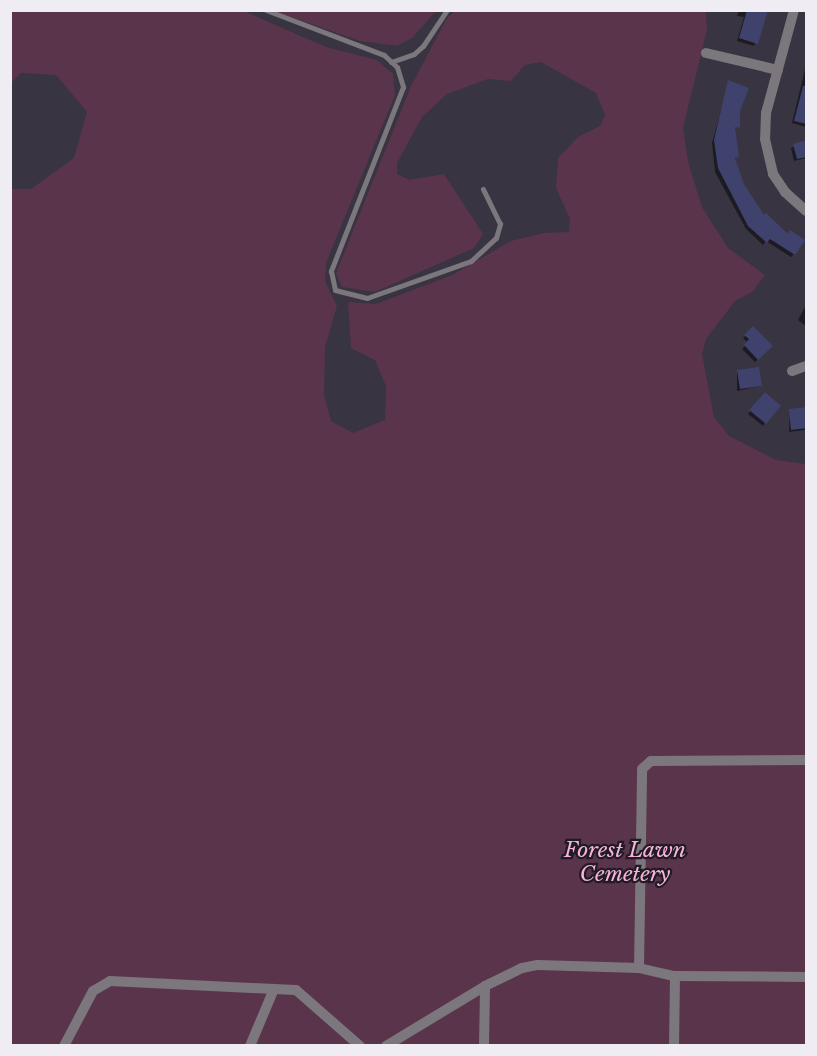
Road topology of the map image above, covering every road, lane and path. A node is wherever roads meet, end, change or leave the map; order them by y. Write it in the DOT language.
graph roads {
  1 [pos="266,10"];
  2 [pos="447,10"];
  3 [pos="794,10"];
  4 [pos="706,53"];
  5 [pos="391,62"];
  6 [pos="778,70"];
  7 [pos="483,189"];
  8 [pos="807,211"];
  9 [pos="807,366"];
  10 [pos="792,371"];
  11 [pos="807,760"];
  12 [pos="639,969"];
  13 [pos="675,976"];
  14 [pos="807,977"];
  15 [pos="485,986"];
  16 [pos="274,989"];
  17 [pos="64,1046"];
  18 [pos="250,1046"];
  19 [pos="360,1046"];
  20 [pos="386,1046"];
  21 [pos="484,1046"];
  22 [pos="674,1046"];
  1 -- 5 [label="lane"];
  2 -- 5 [label="lane"];
  3 -- 6 [label="street"];
  4 -- 6 [label="street"];
  5 -- 7 [label="lane"];
  6 -- 8 [label="street"];
  9 -- 10 [label="street"];
  11 -- 12 [label="street"];
  12 -- 13 [label="street"];
  12 -- 15 [label="street"];
  13 -- 14 [label="street"];
  13 -- 22 [label="street"];
  15 -- 20 [label="street"];
  15 -- 21 [label="street"];
  16 -- 17 [label="street"];
  16 -- 18 [label="street"];
  16 -- 19 [label="street"];
}
